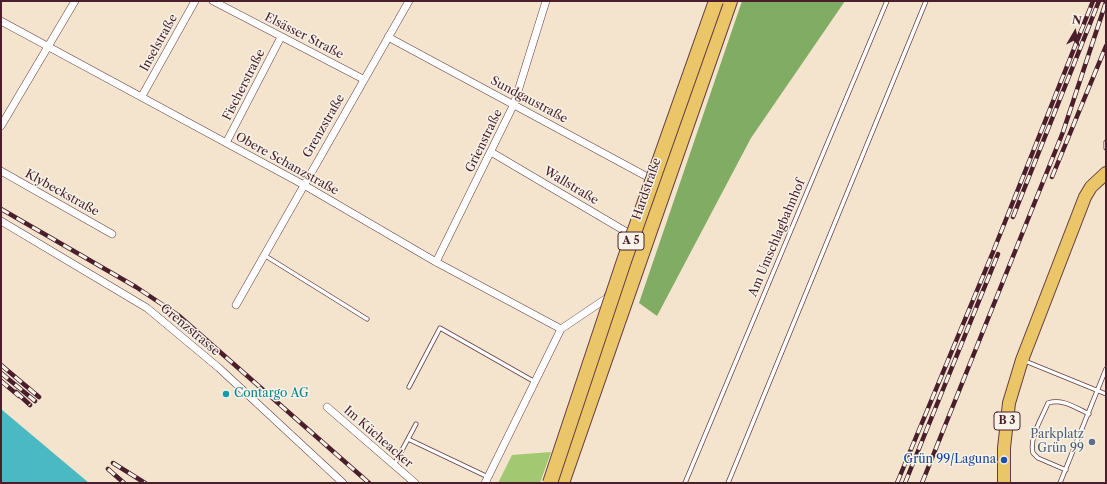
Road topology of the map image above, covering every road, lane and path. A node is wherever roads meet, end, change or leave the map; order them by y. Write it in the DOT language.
graph roads {
  1 [pos="75,1"];
  2 [pos="195,1"];
  3 [pos="213,1"];
  4 [pos="409,1"];
  5 [pos="546,1"];
  6 [pos="716,1"];
  7 [pos="730,1"];
  8 [pos="887,1"];
  9 [pos="926,1"];
  10 [pos="1,21"];
  11 [pos="281,37"];
  12 [pos="388,37"];
  13 [pos="48,46"];
  14 [pos="364,79"];
  15 [pos="142,96"];
  16 [pos="514,104"];
  17 [pos="1,126"];
  18 [pos="1106,142"];
  19 [pos="226,143"];
  20 [pos="1106,148"];
  21 [pos="491,152"];
  22 [pos="1,171"];
  23 [pos="1106,173"];
  24 [pos="660,184"];
  25 [pos="304,185"];
  26 [pos="1,221"];
  27 [pos="112,234"];
  28 [pos="641,240"];
  29 [pos="264,255"];
  30 [pos="436,262"];
  31 [pos="236,305"];
  32 [pos="367,319"];
  33 [pos="561,329"];
  34 [pos="1022,360"];
  35 [pos="1106,369"];
  36 [pos="534,382"];
  37 [pos="409,387"];
  38 [pos="1098,391"];
  39 [pos="1106,394"];
  40 [pos="327,408"];
  41 [pos="1089,414"];
  42 [pos="416,424"];
  43 [pos="408,439"];
  44 [pos="394,465"];
  45 [pos="1066,470"];
  46 [pos="486,480"];
  47 [pos="343,483"];
  48 [pos="414,483"];
  49 [pos="550,483"];
  50 [pos="562,483"];
  51 [pos="685,483"];
  52 [pos="728,483"];
  53 [pos="1004,483"];
  54 [pos="1060,483"];
  1 -- 13 [label="street"];
  2 -- 15 [label="street, Inselstraße"];
  3 -- 11 [label="street, Elsässer Straße"];
  4 -- 12 [label="street, Grenzstraße"];
  5 -- 16 [label="street, Grienstraße"];
  6 -- 24 [label="street, Hardstraße"];
  6 -- 49 [label="highway, A 5, bridge"];
  7 -- 50 [label="highway, A 5"];
  8 -- 51 [label="lane, Am Umschlagbahnhof"];
  9 -- 52 [label="lane"];
  10 -- 13 [label="street, Obere Schanzstraße"];
  11 -- 14 [label="street, Elsässer Straße"];
  11 -- 19 [label="street, Fischerstraße"];
  12 -- 14 [label="street, Grenzstraße"];
  12 -- 16 [label="street, Sundgaustraße"];
  13 -- 15 [label="street, Obere Schanzstraße"];
  13 -- 17 [label="street"];
  14 -- 25 [label="street, Grenzstraße"];
  15 -- 19 [label="street, Obere Schanzstraße"];
  16 -- 21 [label="street, Grienstraße"];
  16 -- 24 [label="street, Sundgaustraße"];
  18 -- 20 [label="lane"];
  19 -- 25 [label="street, Obere Schanzstraße"];
  21 -- 28 [label="street, Wallstraße"];
  21 -- 30 [label="street, Grienstraße"];
  22 -- 27 [label="street, Klybeckstraße"];
  23 -- 34 [label="main road, B 3"];
  24 -- 28 [label="street, Hardstraße"];
  25 -- 29 [label="street, Grenzstraße"];
  25 -- 30 [label="street, Obere Schanzstraße"];
  26 -- 47 [label="street, Grenzstrasse"];
  28 -- 33 [label="street, Hardstraße"];
  29 -- 31 [label="street, Grenzstraße"];
  29 -- 32 [label="lane"];
  30 -- 33 [label="street, Obere Schanzstraße"];
  33 -- 36 [label="street, Hardstraße"];
  34 -- 38 [label="lane"];
  34 -- 53 [label="main road, B 3"];
  35 -- 38 [label="lane"];
  36 -- 37 [label="lane"];
  36 -- 46 [label="street, Hardstraße"];
  38 -- 39 [label="lane"];
  38 -- 41 [label="lane"];
  40 -- 44 [label="street, Im Kücheacker"];
  41 -- 45 [label="lane"];
  41 -- 45 [label="lane"];
  42 -- 43 [label="lane"];
  43 -- 44 [label="lane"];
  43 -- 46 [label="lane"];
  44 -- 48 [label="street, Im Kücheacker"];
  45 -- 54 [label="lane"];
}
